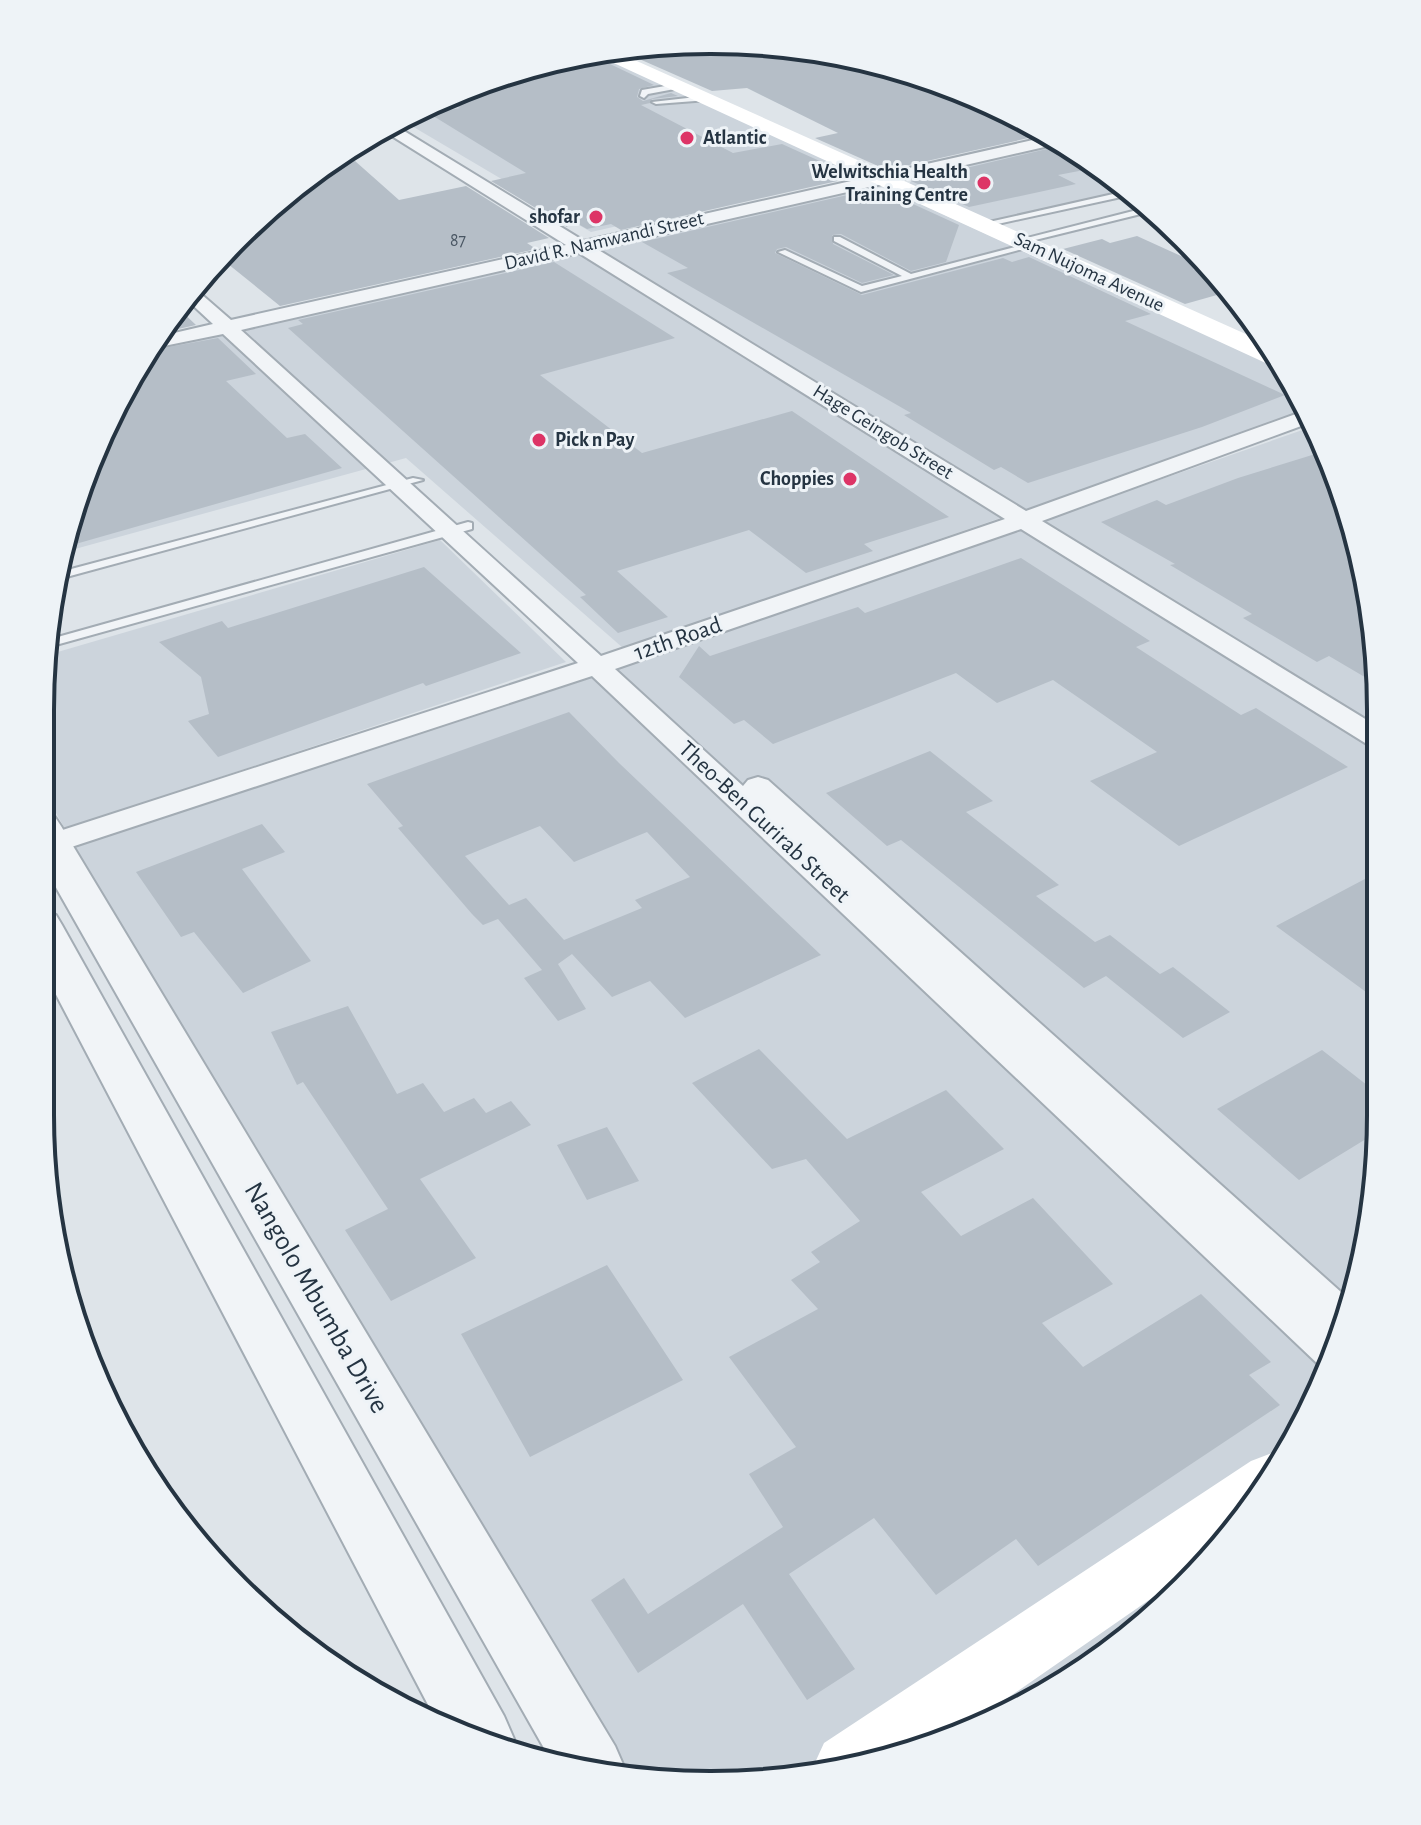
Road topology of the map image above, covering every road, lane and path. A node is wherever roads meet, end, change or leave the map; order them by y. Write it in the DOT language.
graph roads {
  1 [pos="635,59"];
  2 [pos="621,61"];
  3 [pos="677,86"];
  4 [pos="644,96"];
  5 [pos="705,98"];
  6 [pos="656,102"];
  7 [pos="409,128"];
  8 [pos="398,134"];
  9 [pos="1032,138"];
  10 [pos="1041,143"];
  11 [pos="884,177"];
  12 [pos="1117,195"];
  13 [pos="1138,213"];
  14 [pos="984,224"];
  15 [pos="837,239"];
  16 [pos="586,242"];
  17 [pos="1024,243"];
  18 [pos="782,252"];
  19 [pos="910,277"];
  20 [pos="207,290"];
  21 [pos="200,299"];
  22 [pos="233,321"];
  23 [pos="176,330"];
  24 [pos="170,339"];
  25 [pos="1258,349"];
  26 [pos="1299,420"];
  27 [pos="407,483"];
  28 [pos="1031,517"];
  29 [pos="458,529"];
  30 [pos="69,574"];
  31 [pos="58,640"];
  32 [pos="608,662"];
  33 [pos="1367,713"];
  34 [pos="1367,732"];
  35 [pos="54,836"];
  36 [pos="54,856"];
  37 [pos="54,949"];
  38 [pos="1336,1313"];
  39 [pos="1325,1345"];
  40 [pos="1240,1502"];
  41 [pos="474,1727"];
  42 [pos="872,1751"];
  43 [pos="586,1759"];
  1 -- 11 [label="main road, Sam Nujoma Avenue"];
  2 -- 3 [label="main road, Sam Nujoma Avenue"];
  3 -- 4 [label="lane"];
  3 -- 5 [label="main road, Sam Nujoma Avenue"];
  5 -- 6 [label="lane"];
  5 -- 11 [label="main road, Sam Nujoma Avenue"];
  7 -- 16 [label="street, Hage Geingob Street"];
  8 -- 16 [label="street, Hage Geingob Street"];
  9 -- 11 [label="street, David R. Namwandi Street"];
  10 -- 11 [label="street, David R. Namwandi Street"];
  11 -- 14 [label="main road, Sam Nujoma Avenue"];
  11 -- 16 [label="street, David R. Namwandi Street"];
  12 -- 14 [label="lane"];
  13 -- 17 [label="lane"];
  14 -- 17 [label="main road, Sam Nujoma Avenue"];
  15 -- 19 [label="lane"];
  16 -- 22 [label="street, David R. Namwandi Street"];
  16 -- 28 [label="street, Hage Geingob Street"];
  17 -- 19 [label="lane"];
  17 -- 25 [label="main road, Sam Nujoma Avenue"];
  18 -- 19 [label="lane"];
  20 -- 22 [label="street, Theo-Ben Gurirab Street"];
  21 -- 22 [label="street, Theo-Ben Gurirab Street"];
  22 -- 23 [label="street, David R. Namwandi Street"];
  22 -- 24 [label="street, David R. Namwandi Street"];
  22 -- 27 [label="street, Theo-Ben Gurirab Street"];
  26 -- 28 [label="street, 12th Road"];
  27 -- 29 [label="street, Theo-Ben Gurirab Street"];
  27 -- 30 [label="lane"];
  28 -- 32 [label="street, 12th Road"];
  28 -- 33 [label="street, Hage Geingob Street"];
  28 -- 34 [label="street, Hage Geingob Street"];
  29 -- 31 [label="lane"];
  29 -- 32 [label="street, Theo-Ben Gurirab Street"];
  32 -- 35 [label="street, 12th Road"];
  32 -- 38 [label="street, Theo-Ben Gurirab Street"];
  32 -- 39 [label="street, Theo-Ben Gurirab Street"];
  36 -- 43 [label="street, Nangolo Mbumba Drive"];
  37 -- 41 [label="street"];
  40 -- 42 [label="main road"];
}
